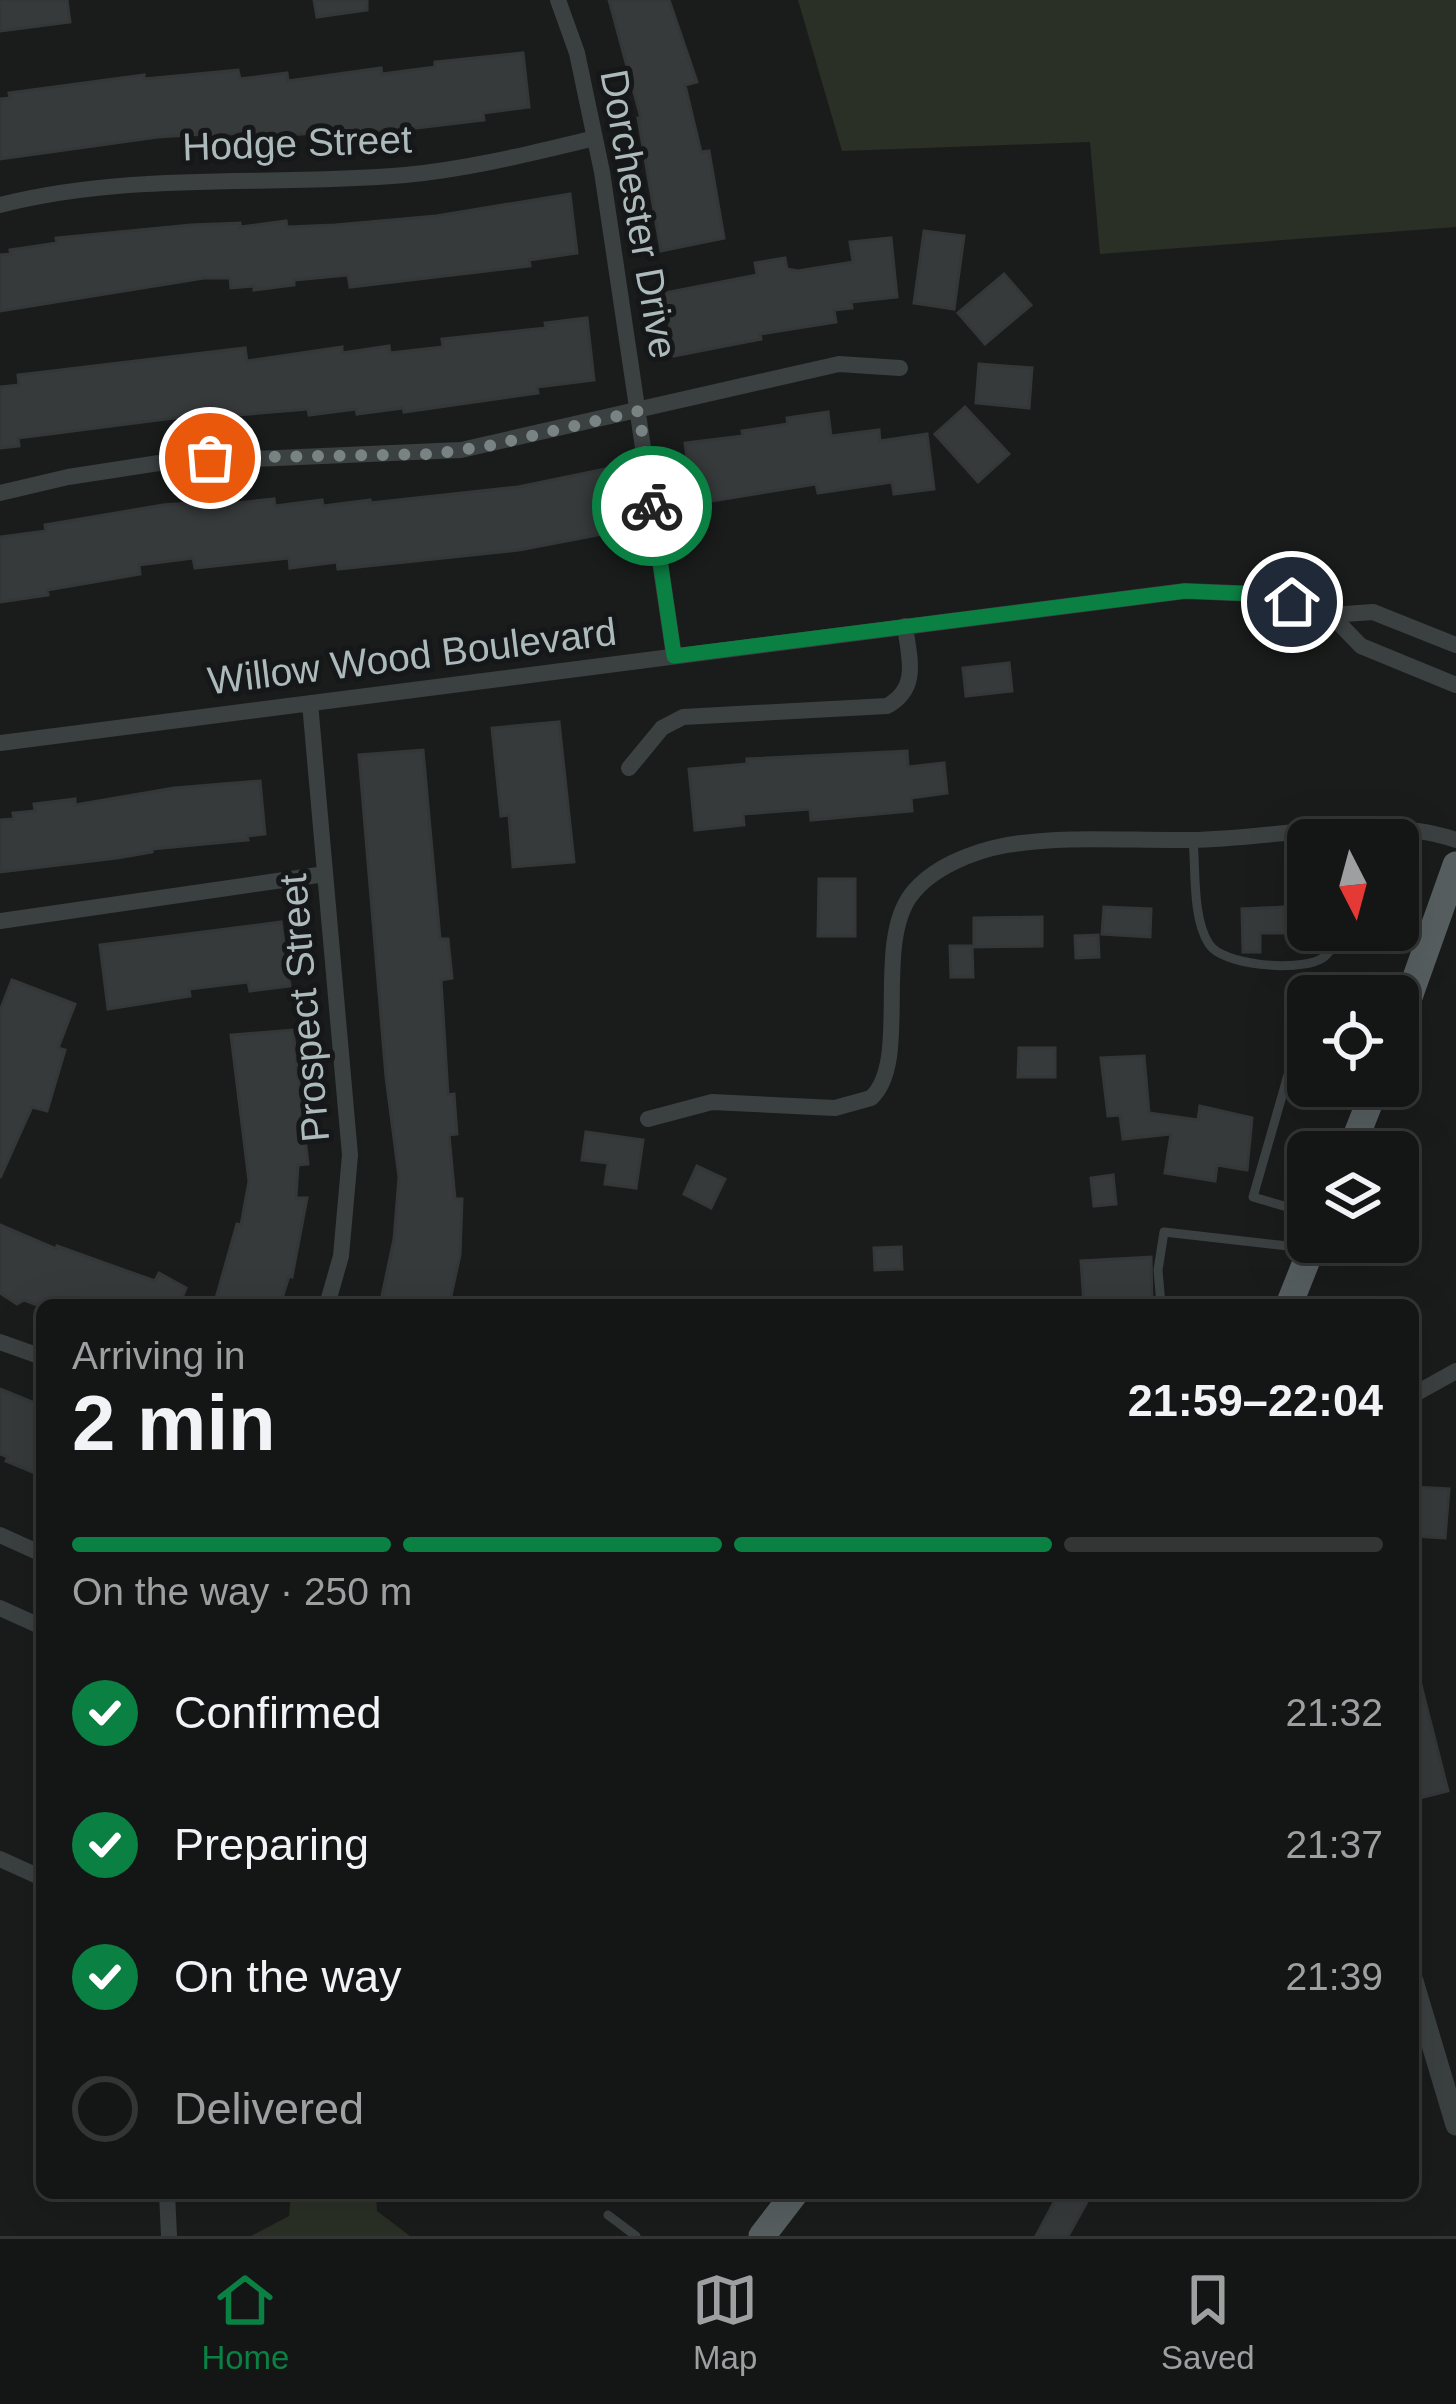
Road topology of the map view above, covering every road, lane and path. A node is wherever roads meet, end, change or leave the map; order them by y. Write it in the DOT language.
graph roads {
  1 [pos="558,0"];
  2 [pos="595,138"];
  3 [pos="0,205"];
  4 [pos="900,368"];
  5 [pos="639,411"];
  6 [pos="0,494"];
  7 [pos="1330,614"];
  8 [pos="905,626"];
  9 [pos="1456,644"];
  10 [pos="674,656"];
  11 [pos="1456,686"];
  12 [pos="310,703"];
  13 [pos="0,743"];
  14 [pos="629,768"];
  15 [pos="1419,833"];
  16 [pos="1287,837"];
  17 [pos="1456,839"];
  18 [pos="1193,840"];
  19 [pos="1456,865"];
  20 [pos="325,874"];
  21 [pos="0,921"];
  22 [pos="1330,951"];
  23 [pos="1417,975"];
  24 [pos="1287,1078"];
  25 [pos="648,1119"];
  26 [pos="1287,1207"];
  27 [pos="1287,1243"];
  28 [pos="1306,1263"];
  29 [pos="329,1299"];
  30 [pos="1160,1299"];
  31 [pos="1291,1299"];
  32 [pos="0,1342"];
  33 [pos="36,1356"];
  34 [pos="1456,1372"];
  35 [pos="1419,1392"];
  36 [pos="0,1535"];
  37 [pos="36,1551"];
  38 [pos="0,1608"];
  39 [pos="36,1624"];
  40 [pos="0,1859"];
  41 [pos="36,1874"];
  42 [pos="1419,2001"];
  43 [pos="1456,2125"];
  44 [pos="167,2199"];
  45 [pos="790,2199"];
  46 [pos="608,2215"];
  47 [pos="170,2236"];
  48 [pos="636,2236"];
  49 [pos="761,2236"];
  1 -- 2 [label="street, Dorchester Drive"];
  2 -- 3 [label="street, Hodge Street"];
  2 -- 5 [label="street, Dorchester Drive"];
  4 -- 5 [label="street"];
  5 -- 6 [label="street"];
  5 -- 10 [label="street, Dorchester Drive"];
  7 -- 8 [label="street, Willow Wood Boulevard"];
  7 -- 9 [label="street, Willow Wood Boulevard"];
  7 -- 11 [label="street, Willow Wood Boulevard"];
  8 -- 10 [label="street, Willow Wood Boulevard"];
  8 -- 14 [label="street"];
  10 -- 12 [label="street, Willow Wood Boulevard"];
  12 -- 13 [label="street, Willow Wood Boulevard"];
  12 -- 20 [label="street, Prospect Street"];
  15 -- 17 [label="street"];
  16 -- 18 [label="street"];
  18 -- 22 [label="lane"];
  18 -- 25 [label="street"];
  19 -- 23 [label="main road"];
  20 -- 21 [label="street"];
  20 -- 29 [label="street, Prospect Street"];
  24 -- 26 [label="lane"];
  27 -- 30 [label="lane"];
  28 -- 31 [label="main road"];
  32 -- 33 [label="street"];
  34 -- 35 [label="street"];
  36 -- 37 [label="street"];
  38 -- 39 [label="street"];
  40 -- 41 [label="street"];
  42 -- 43 [label="street"];
  44 -- 47 [label="street"];
  45 -- 49 [label="main road"];
  46 -- 48 [label="lane"];
}
